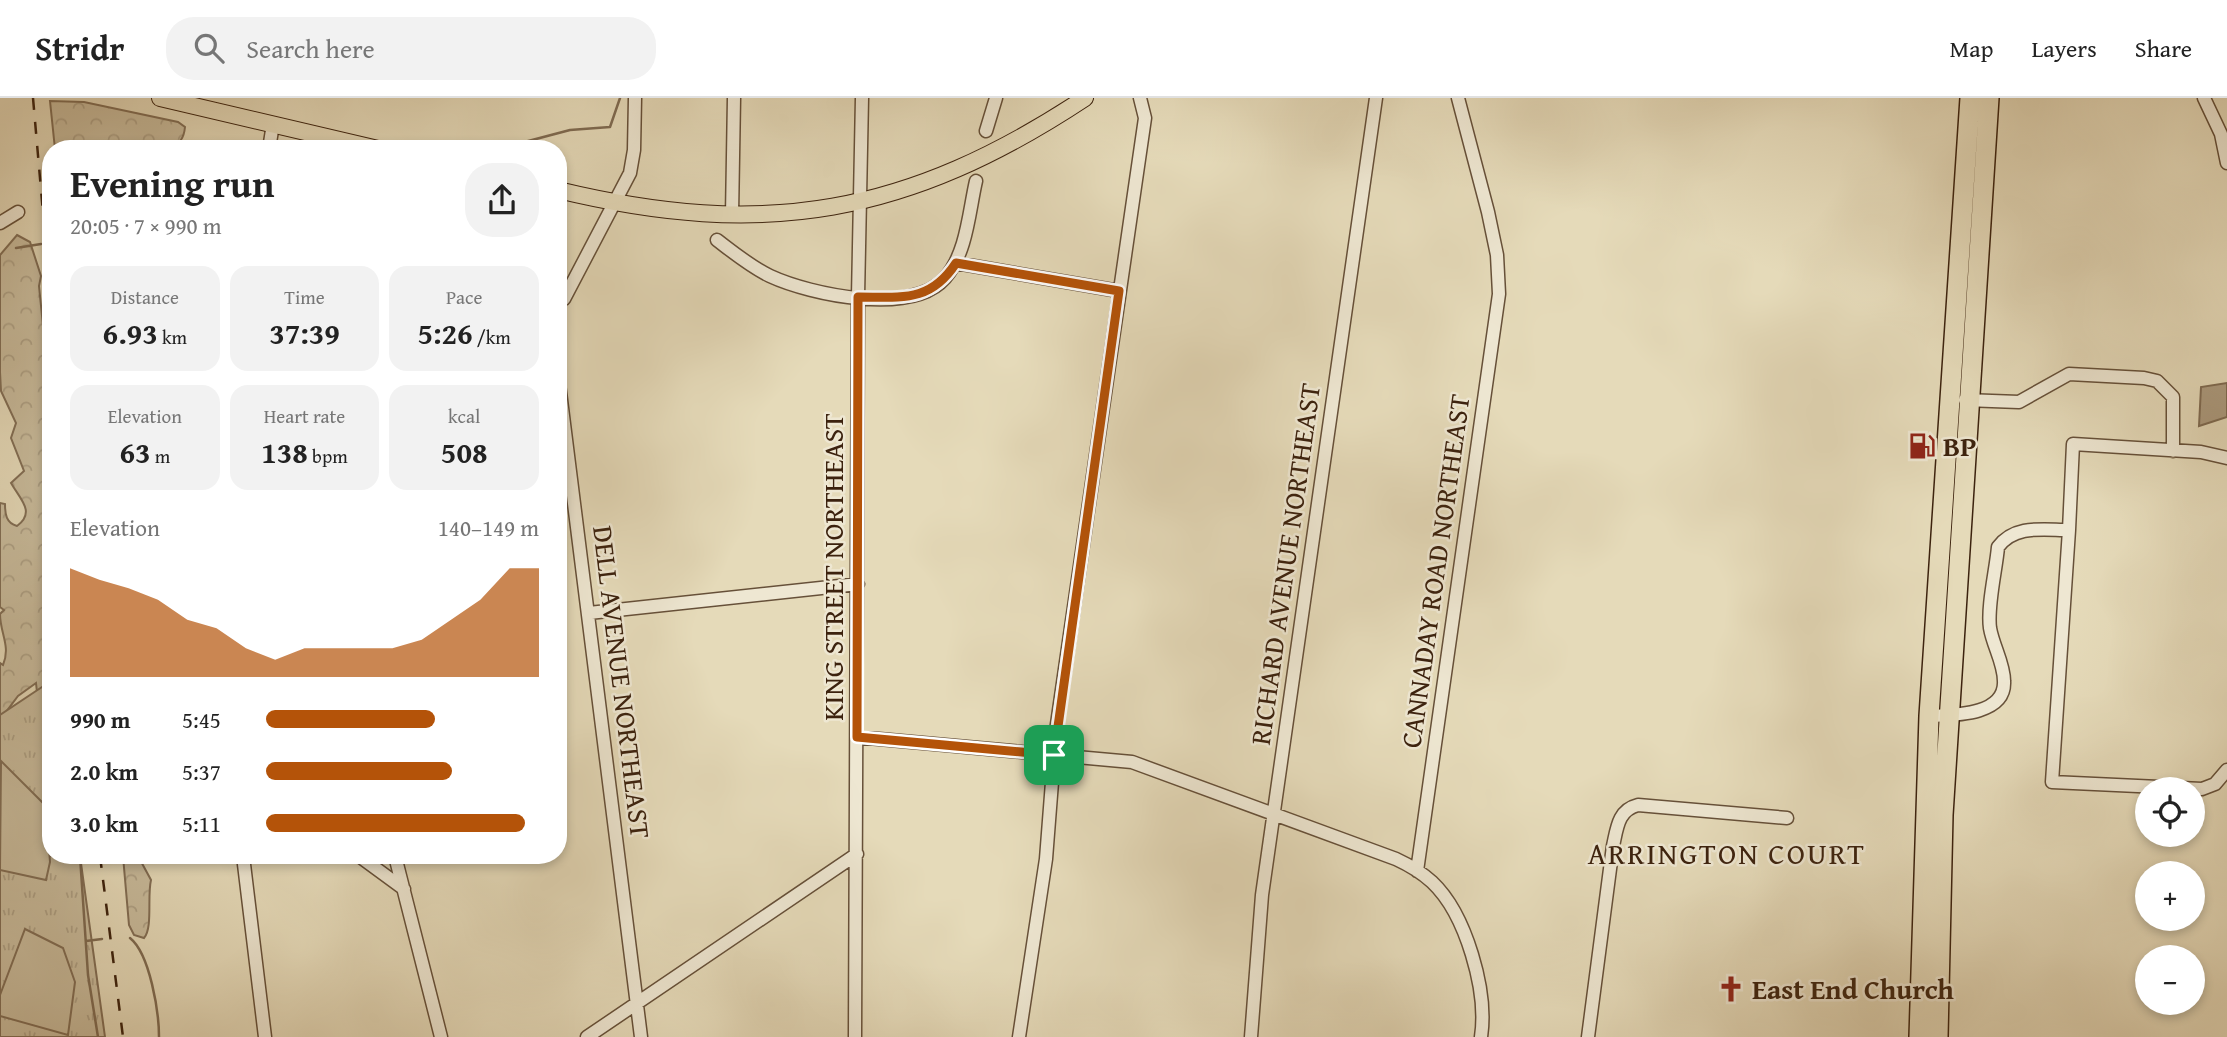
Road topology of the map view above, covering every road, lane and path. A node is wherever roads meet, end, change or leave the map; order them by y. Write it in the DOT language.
graph roads {
  1 [pos="160,98"];
  2 [pos="635,98"];
  3 [pos="734,98"];
  4 [pos="862,98"];
  5 [pos="996,98"];
  6 [pos="1085,98"];
  7 [pos="1140,98"];
  8 [pos="1376,98"];
  9 [pos="1458,98"];
  10 [pos="1970,98"];
  11 [pos="1989,98"];
  12 [pos="2204,98"];
  13 [pos="273,124"];
  14 [pos="986,131"];
  15 [pos="270,140"];
  16 [pos="341,140"];
  17 [pos="2227,163"];
  18 [pos="976,181"];
  19 [pos="567,192"];
  20 [pos="861,201"];
  21 [pos="616,203"];
  22 [pos="18,212"];
  23 [pos="732,215"];
  24 [pos="0,223"];
  25 [pos="717,240"];
  26 [pos="956,263"];
  27 [pos="567,290"];
  28 [pos="1119,291"];
  29 [pos="858,297"];
  30 [pos="1960,400"];
  31 [pos="567,445"];
  32 [pos="2173,451"];
  33 [pos="2227,458"];
  34 [pos="2069,530"];
  35 [pos="858,584"];
  36 [pos="589,613"];
  37 [pos="1949,715"];
  38 [pos="1929,716"];
  39 [pos="857,737"];
  40 [pos="1054,755"];
  41 [pos="2227,770"];
  42 [pos="1275,814"];
  43 [pos="1787,818"];
  44 [pos="857,854"];
  45 [pos="244,864"];
  46 [pos="370,864"];
  47 [pos="397,864"];
  48 [pos="1418,871"];
  49 [pos="404,889"];
  50 [pos="636,1003"];
  51 [pos="265,1037"];
  52 [pos="441,1037"];
  53 [pos="587,1037"];
  54 [pos="640,1037"];
  55 [pos="855,1037"];
  56 [pos="1018,1037"];
  57 [pos="1251,1037"];
  58 [pos="1481,1037"];
  59 [pos="1588,1037"];
  60 [pos="1919,1037"];
  61 [pos="1938,1037"];
  1 -- 13 [label="main road"];
  2 -- 21 [label="street"];
  3 -- 23 [label="street"];
  4 -- 20 [label="street, KING STREET NORTHEAST"];
  5 -- 14 [label="street"];
  6 -- 20 [label="main road"];
  7 -- 28 [label="street"];
  8 -- 42 [label="street, RICHARD AVENUE NORTHEAST"];
  9 -- 48 [label="street, CANNADAY ROAD NORTHEAST"];
  10 -- 30 [label="highway"];
  11 -- 30 [label="highway"];
  12 -- 17 [label="street"];
  13 -- 15 [label="street"];
  13 -- 16 [label="main road"];
  18 -- 26 [label="street"];
  19 -- 21 [label="main road"];
  20 -- 23 [label="main road"];
  20 -- 29 [label="street, KING STREET NORTHEAST"];
  21 -- 23 [label="main road"];
  21 -- 27 [label="street"];
  22 -- 24 [label="street"];
  25 -- 29 [label="street"];
  26 -- 28 [label="street"];
  26 -- 29 [label="street"];
  28 -- 40 [label="street"];
  29 -- 35 [label="street, KING STREET NORTHEAST"];
  30 -- 32 [label="street"];
  30 -- 37 [label="highway"];
  30 -- 38 [label="highway"];
  31 -- 36 [label="street, DELL AVENUE NORTHEAST"];
  32 -- 33 [label="street"];
  32 -- 34 [label="street"];
  34 -- 37 [label="street"];
  34 -- 41 [label="street"];
  35 -- 36 [label="street"];
  35 -- 39 [label="street, KING STREET NORTHEAST"];
  36 -- 50 [label="street, DELL AVENUE NORTHEAST"];
  37 -- 38 [label="street"];
  37 -- 61 [label="highway"];
  38 -- 60 [label="highway"];
  39 -- 40 [label="street"];
  39 -- 44 [label="street, KING STREET NORTHEAST"];
  40 -- 42 [label="street"];
  40 -- 56 [label="street"];
  42 -- 48 [label="street"];
  42 -- 57 [label="street, RICHARD AVENUE NORTHEAST"];
  43 -- 59 [label="street"];
  44 -- 50 [label="street"];
  44 -- 55 [label="street, KING STREET NORTHEAST"];
  45 -- 51 [label="street"];
  46 -- 49 [label="street"];
  47 -- 49 [label="street"];
  48 -- 58 [label="street"];
  49 -- 52 [label="street"];
  50 -- 53 [label="street"];
  50 -- 54 [label="street, DELL AVENUE NORTHEAST"];
}
